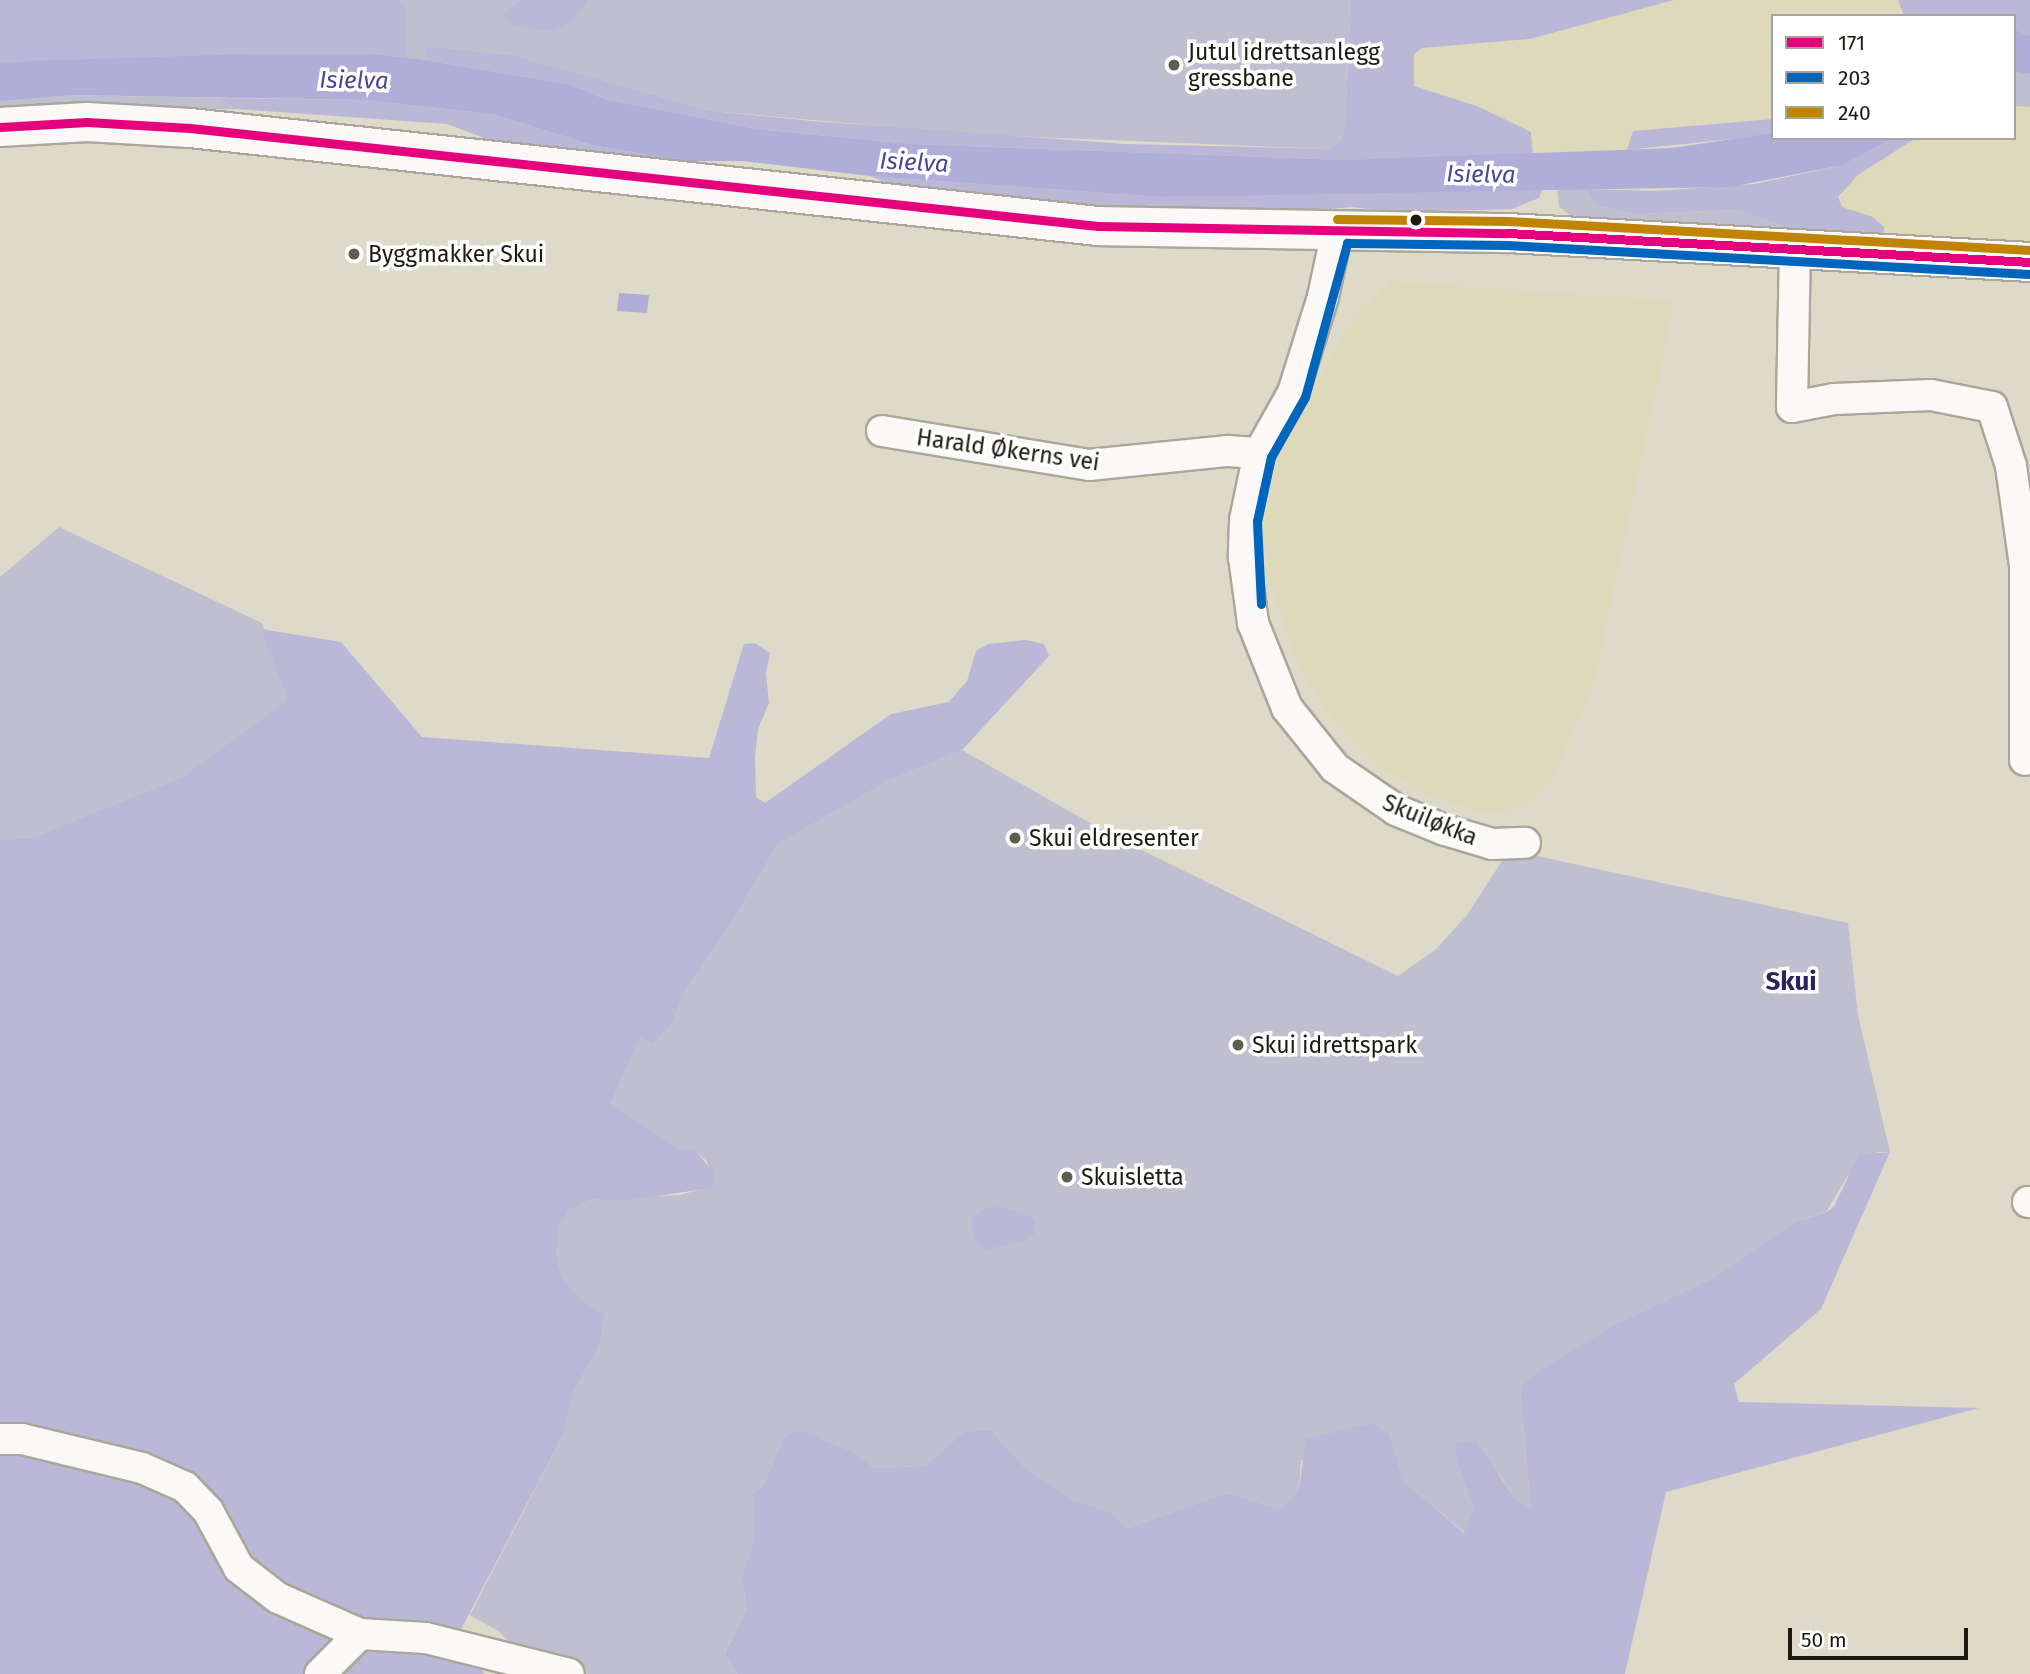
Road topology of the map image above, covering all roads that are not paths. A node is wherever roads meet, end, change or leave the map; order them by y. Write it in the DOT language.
graph roads {
  1 [pos="0,127"];
  2 [pos="1337,231"];
  3 [pos="1795,247"];
  4 [pos="2030,262"];
  5 [pos="881,431"];
  6 [pos="1259,453"];
  7 [pos="2020,466"];
  8 [pos="2025,760"];
  9 [pos="1525,843"];
  10 [pos="0,1439"];
  11 [pos="360,1634"];
  12 [pos="320,1674"];
  13 [pos="569,1674"];
  1 -- 2 [label="main road"];
  2 -- 3 [label="main road"];
  2 -- 6 [label="street, Skuiløkka"];
  3 -- 4 [label="main road"];
  3 -- 7 [label="street"];
  5 -- 6 [label="street, Harald Økerns vei"];
  6 -- 9 [label="street, Skuiløkka"];
  7 -- 8 [label="street"];
  10 -- 11 [label="street"];
  11 -- 12 [label="street"];
  11 -- 13 [label="street"];
}
